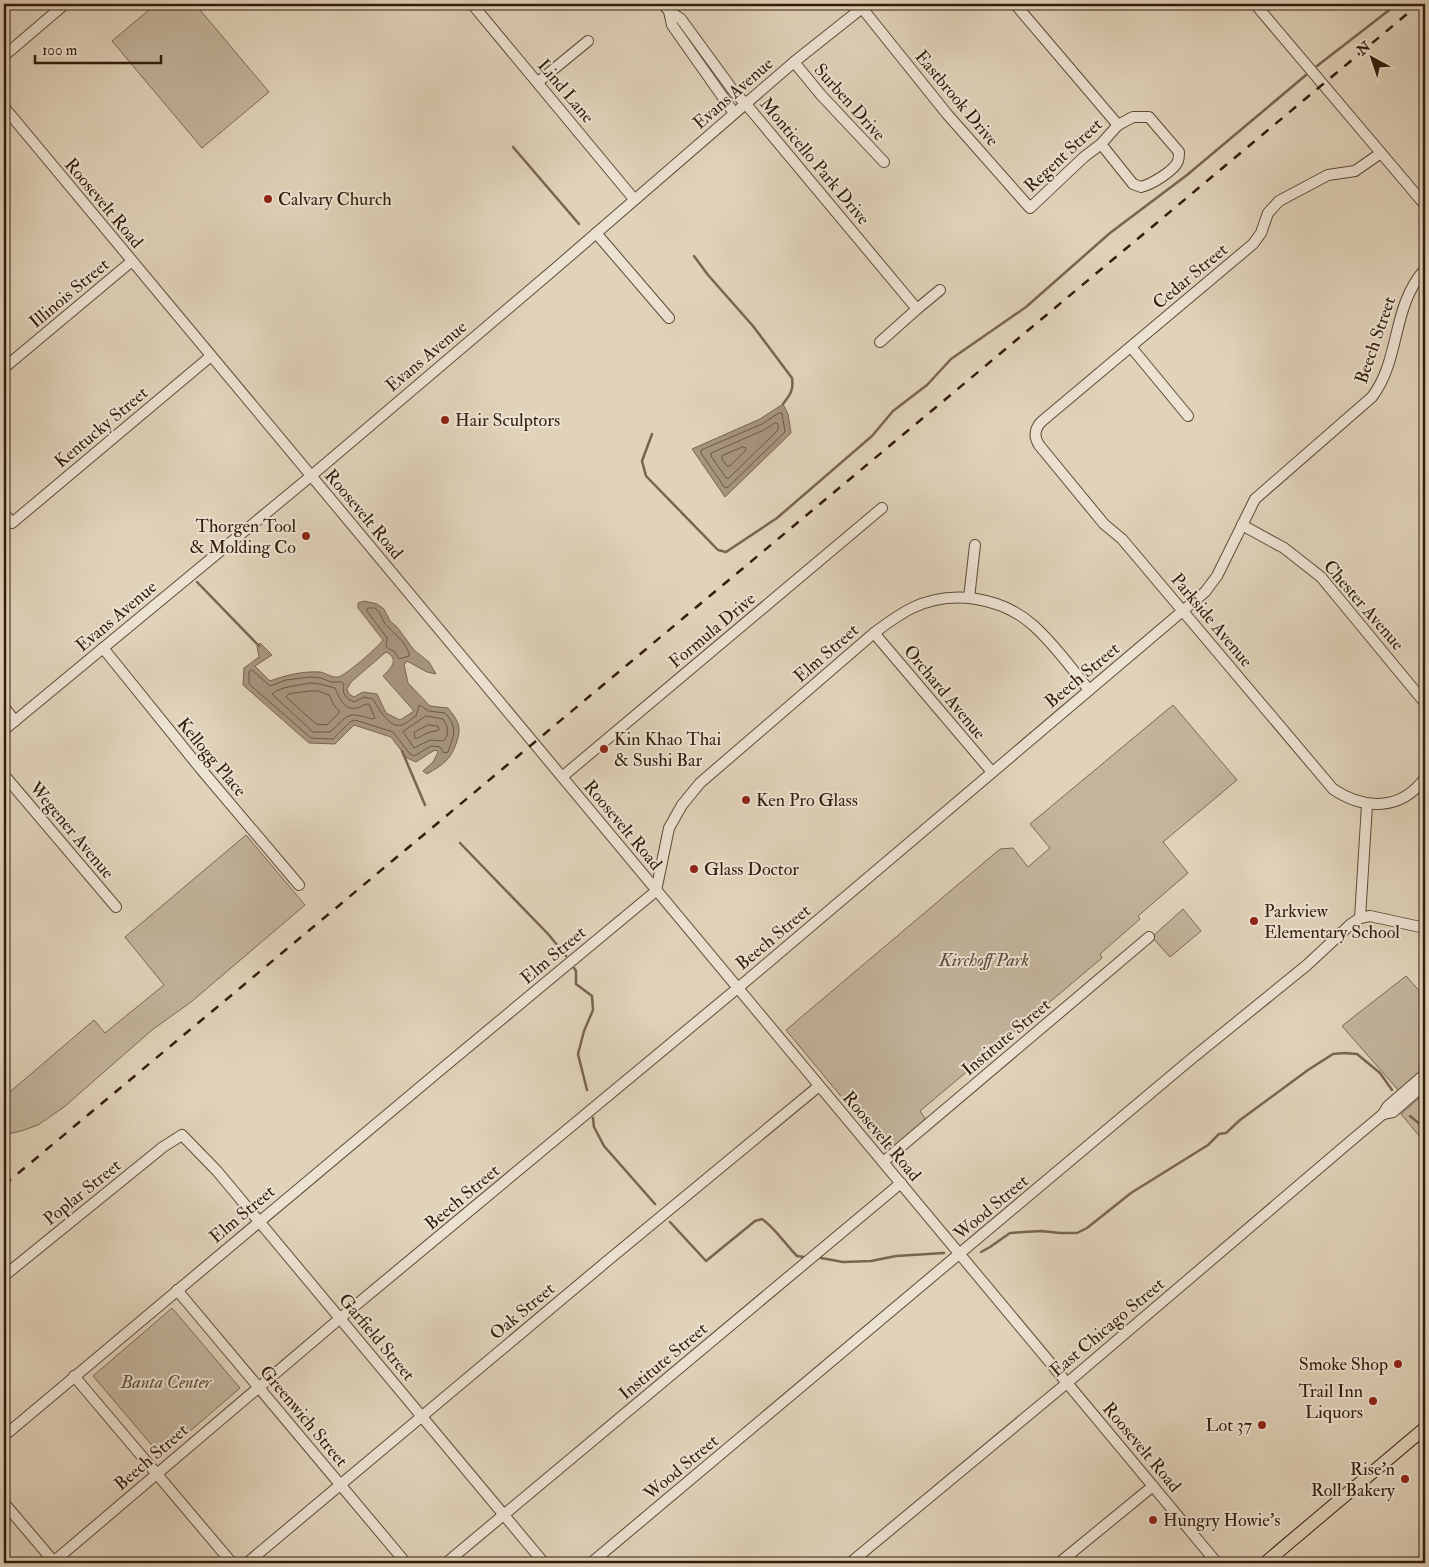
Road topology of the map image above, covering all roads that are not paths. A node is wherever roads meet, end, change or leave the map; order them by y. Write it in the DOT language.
graph roads {
  1 [pos="65,4"];
  2 [pos="472,4"];
  3 [pos="678,4"];
  4 [pos="1015,4"];
  5 [pos="1256,4"];
  6 [pos="864,6"];
  7 [pos="666,7"];
  8 [pos="588,41"];
  9 [pos="4,56"];
  10 [pos="794,62"];
  11 [pos="538,82"];
  12 [pos="745,103"];
  13 [pos="4,107"];
  14 [pos="734,113"];
  15 [pos="1118,125"];
  16 [pos="1101,144"];
  17 [pos="1381,153"];
  18 [pos="884,162"];
  19 [pos="634,199"];
  20 [pos="1425,205"];
  21 [pos="1030,208"];
  22 [pos="596,233"];
  23 [pos="132,261"];
  24 [pos="1425,269"];
  25 [pos="940,290"];
  26 [pos="917,309"];
  27 [pos="669,318"];
  28 [pos="880,342"];
  29 [pos="1131,347"];
  30 [pos="211,356"];
  31 [pos="4,368"];
  32 [pos="1188,416"];
  33 [pos="1039,445"];
  34 [pos="310,476"];
  35 [pos="882,508"];
  36 [pos="4,513"];
  37 [pos="1242,525"];
  38 [pos="975,545"];
  39 [pos="969,598"];
  40 [pos="1183,611"];
  41 [pos="874,633"];
  42 [pos="103,648"];
  43 [pos="1090,690"];
  44 [pos="1425,703"];
  45 [pos="4,708"];
  46 [pos="15,721"];
  47 [pos="4,730"];
  48 [pos="992,772"];
  49 [pos="4,775"];
  50 [pos="562,777"];
  51 [pos="1425,778"];
  52 [pos="1367,804"];
  53 [pos="299,885"];
  54 [pos="656,891"];
  55 [pos="116,907"];
  56 [pos="1360,918"];
  57 [pos="1425,928"];
  58 [pos="1149,936"];
  59 [pos="738,988"];
  60 [pos="1425,1074"];
  61 [pos="1425,1084"];
  62 [pos="820,1086"];
  63 [pos="1383,1114"];
  64 [pos="182,1135"];
  65 [pos="883,1162"];
  66 [pos="901,1184"];
  67 [pos="259,1221"];
  68 [pos="960,1255"];
  69 [pos="4,1276"];
  70 [pos="177,1290"];
  71 [pos="340,1319"];
  72 [pos="74,1376"];
  73 [pos="1067,1383"];
  74 [pos="259,1388"];
  75 [pos="421,1416"];
  76 [pos="1425,1428"];
  77 [pos="4,1436"];
  78 [pos="156,1474"];
  79 [pos="341,1486"];
  80 [pos="1153,1486"];
  81 [pos="4,1503"];
  82 [pos="504,1515"];
  83 [pos="53,1563"];
  84 [pos="232,1563"];
  85 [pos="247,1563"];
  86 [pos="406,1563"];
  87 [pos="446,1563"];
  88 [pos="544,1563"];
  89 [pos="592,1563"];
  90 [pos="850,1563"];
  91 [pos="1059,1563"];
  92 [pos="1217,1563"];
  93 [pos="1264,1563"];
  1 -- 9 [label="street"];
  2 -- 11 [label="street, Lind Lane"];
  3 -- 7 [label="street"];
  4 -- 15 [label="street"];
  5 -- 17 [label="street"];
  6 -- 10 [label="street, Evans Avenue"];
  6 -- 21 [label="street, Eastbrook Drive"];
  7 -- 12 [label="street, Monticello Park Drive"];
  7 -- 14 [label="street, Monticello Park Drive"];
  8 -- 11 [label="street"];
  10 -- 12 [label="street, Evans Avenue"];
  10 -- 18 [label="street, Surben Drive"];
  11 -- 19 [label="street, Lind Lane"];
  12 -- 14 [label="street, Evans Avenue"];
  12 -- 26 [label="street, Monticello Park Drive"];
  13 -- 23 [label="street, Roosevelt Road"];
  14 -- 19 [label="street, Evans Avenue"];
  15 -- 16 [label="street, Regent Street"];
  15 -- 16 [label="street"];
  16 -- 21 [label="street, Regent Street"];
  17 -- 20 [label="street"];
  17 -- 29 [label="street, Cedar Street"];
  19 -- 22 [label="street, Evans Avenue"];
  22 -- 27 [label="street"];
  22 -- 34 [label="street, Evans Avenue"];
  23 -- 30 [label="street, Roosevelt Road"];
  23 -- 31 [label="street, Illinois Street"];
  24 -- 37 [label="street, Beech Street"];
  25 -- 26 [label="street"];
  26 -- 28 [label="street"];
  29 -- 32 [label="street"];
  29 -- 33 [label="street, Cedar Street"];
  30 -- 34 [label="street, Roosevelt Road"];
  30 -- 36 [label="street, Kentucky Street"];
  33 -- 40 [label="street, Parkside Avenue"];
  34 -- 42 [label="street, Evans Avenue"];
  34 -- 50 [label="street, Roosevelt Road"];
  35 -- 50 [label="street, Formula Drive"];
  37 -- 40 [label="street, Beech Street"];
  37 -- 44 [label="street, Chester Avenue"];
  38 -- 39 [label="street"];
  39 -- 41 [label="street, Elm Street"];
  39 -- 43 [label="street, Elm Street"];
  40 -- 43 [label="street, Beech Street"];
  40 -- 52 [label="street, Parkside Avenue"];
  41 -- 48 [label="street, Orchard Avenue"];
  41 -- 54 [label="street, Elm Street"];
  42 -- 46 [label="street, Evans Avenue"];
  42 -- 53 [label="street, Kellogg Place"];
  43 -- 48 [label="street, Beech Street"];
  45 -- 46 [label="street"];
  46 -- 47 [label="street, Evans Avenue"];
  48 -- 59 [label="street, Beech Street"];
  49 -- 55 [label="street, Wegener Avenue"];
  50 -- 54 [label="street, Roosevelt Road"];
  51 -- 52 [label="street"];
  52 -- 56 [label="street"];
  54 -- 59 [label="street, Roosevelt Road"];
  54 -- 67 [label="street, Elm Street"];
  56 -- 57 [label="street"];
  56 -- 68 [label="street, Wood Street"];
  58 -- 65 [label="street, Institute Street"];
  59 -- 62 [label="street, Roosevelt Road"];
  59 -- 71 [label="street, Beech Street"];
  60 -- 63 [label="street, East Chicago Street"];
  61 -- 63 [label="street, East Chicago Street"];
  62 -- 65 [label="street, Roosevelt Road"];
  62 -- 75 [label="street, Oak Street"];
  63 -- 73 [label="street, East Chicago Street"];
  64 -- 67 [label="street, Garfield Street"];
  64 -- 69 [label="street, Poplar Street"];
  65 -- 66 [label="street, Roosevelt Road"];
  66 -- 68 [label="street, Roosevelt Road"];
  66 -- 82 [label="street, Institute Street"];
  67 -- 70 [label="street, Elm Street"];
  67 -- 71 [label="street, Garfield Street"];
  68 -- 73 [label="street, Roosevelt Road"];
  68 -- 89 [label="street, Wood Street"];
  70 -- 72 [label="street, Elm Street"];
  70 -- 74 [label="street, Greenwich Street"];
  71 -- 74 [label="street, Beech Street"];
  71 -- 75 [label="street, Garfield Street"];
  72 -- 77 [label="street, Elm Street"];
  72 -- 78 [label="street"];
  73 -- 80 [label="street, Roosevelt Road"];
  73 -- 90 [label="street, East Chicago Street"];
  74 -- 78 [label="street, Beech Street"];
  74 -- 79 [label="street, Greenwich Street"];
  75 -- 79 [label="street, Oak Street"];
  75 -- 82 [label="street, Garfield Street"];
  76 -- 93 [label="main road"];
  78 -- 83 [label="street, Beech Street"];
  78 -- 84 [label="street"];
  79 -- 85 [label="street, Oak Street"];
  79 -- 86 [label="street, Greenwich Street"];
  80 -- 91 [label="street"];
  80 -- 92 [label="street, Roosevelt Road"];
  81 -- 83 [label="street"];
  82 -- 87 [label="street, Institute Street"];
  82 -- 88 [label="street, Garfield Street"];
}
